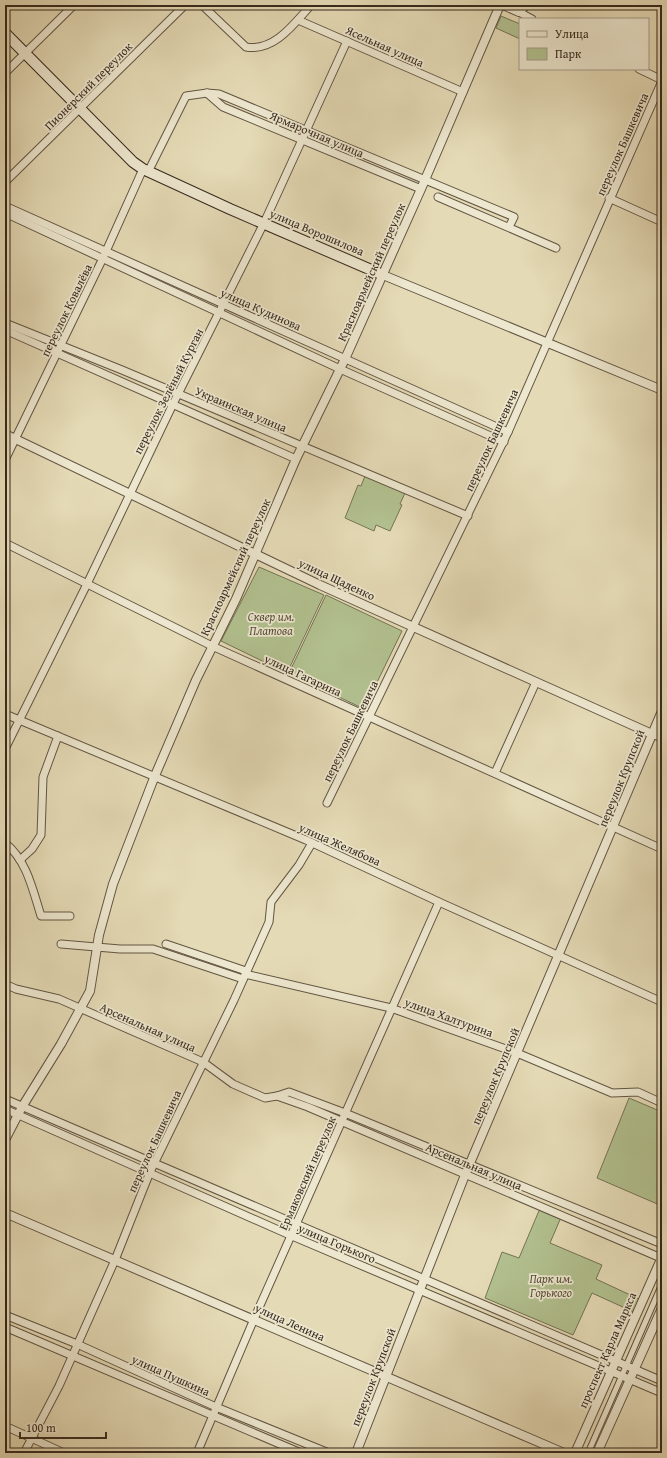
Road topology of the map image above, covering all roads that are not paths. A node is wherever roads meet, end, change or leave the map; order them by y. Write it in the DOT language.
graph roads {
  1 [pos="74,5"];
  2 [pos="185,5"];
  3 [pos="202,5"];
  4 [pos="311,5"];
  5 [pos="500,5"];
  6 [pos="503,5"];
  7 [pos="526,5"];
  8 [pos="519,12"];
  9 [pos="530,18"];
  10 [pos="298,20"];
  11 [pos="5,33"];
  12 [pos="346,41"];
  13 [pos="25,54"];
  14 [pos="641,70"];
  15 [pos="5,72"];
  16 [pos="662,80"];
  17 [pos="463,92"];
  18 [pos="207,93"];
  19 [pos="80,110"];
  20 [pos="306,130"];
  21 [pos="301,140"];
  22 [pos="145,171"];
  23 [pos="426,179"];
  24 [pos="5,182"];
  25 [pos="421,189"];
  26 [pos="438,197"];
  27 [pos="609,198"];
  28 [pos="5,206"];
  29 [pos="5,213"];
  30 [pos="662,222"];
  31 [pos="264,223"];
  32 [pos="509,228"];
  33 [pos="556,248"];
  34 [pos="105,255"];
  35 [pos="383,275"];
  36 [pos="224,304"];
  37 [pos="220,314"];
  38 [pos="5,323"];
  39 [pos="5,330"];
  40 [pos="547,341"];
  41 [pos="60,345"];
  42 [pos="57,352"];
  43 [pos="345,359"];
  44 [pos="340,369"];
  45 [pos="662,390"];
  46 [pos="178,395"];
  47 [pos="173,404"];
  48 [pos="508,432"];
  49 [pos="5,434"];
  50 [pos="15,439"];
  51 [pos="504,442"];
  52 [pos="303,446"];
  53 [pos="296,459"];
  54 [pos="5,460"];
  55 [pos="129,494"];
  56 [pos="468,516"];
  57 [pos="5,543"];
  58 [pos="256,554"];
  59 [pos="87,584"];
  60 [pos="413,627"];
  61 [pos="212,646"];
  62 [pos="536,682"];
  63 [pos="662,711"];
  64 [pos="5,714"];
  65 [pos="370,718"];
  66 [pos="20,720"];
  67 [pos="652,734"];
  68 [pos="58,736"];
  69 [pos="662,738"];
  70 [pos="5,749"];
  71 [pos="495,773"];
  72 [pos="154,778"];
  73 [pos="327,803"];
  74 [pos="614,828"];
  75 [pos="5,843"];
  76 [pos="312,843"];
  77 [pos="662,848"];
  78 [pos="20,860"];
  79 [pos="439,902"];
  80 [pos="70,916"];
  81 [pos="61,944"];
  82 [pos="166,944"];
  83 [pos="97,947"];
  84 [pos="559,956"];
  85 [pos="245,975"];
  86 [pos="5,984"];
  87 [pos="662,1002"];
  88 [pos="392,1008"];
  89 [pos="81,1009"];
  90 [pos="517,1053"];
  91 [pos="203,1062"];
  92 [pos="277,1096"];
  93 [pos="5,1099"];
  94 [pos="662,1103"];
  95 [pos="22,1107"];
  96 [pos="5,1110"];
  97 [pos="345,1113"];
  98 [pos="18,1115"];
  99 [pos="342,1121"];
  100 [pos="5,1140"];
  101 [pos="155,1162"];
  102 [pos="469,1166"];
  103 [pos="150,1172"];
  104 [pos="465,1175"];
  105 [pos="5,1213"];
  106 [pos="296,1225"];
  107 [pos="292,1236"];
  108 [pos="662,1244"];
  109 [pos="662,1257"];
  110 [pos="115,1260"];
  111 [pos="424,1280"];
  112 [pos="662,1284"];
  113 [pos="420,1290"];
  114 [pos="662,1308"];
  115 [pos="5,1315"];
  116 [pos="254,1319"];
  117 [pos="5,1327"];
  118 [pos="77,1344"];
  119 [pos="73,1355"];
  120 [pos="615,1361"];
  121 [pos="626,1366"];
  122 [pos="610,1370"];
  123 [pos="635,1370"];
  124 [pos="622,1375"];
  125 [pos="385,1377"];
  126 [pos="631,1379"];
  127 [pos="662,1381"];
  128 [pos="662,1393"];
  129 [pos="216,1407"];
  130 [pos="212,1416"];
  131 [pos="5,1426"];
  132 [pos="32,1439"];
  133 [pos="24,1453"];
  134 [pos="64,1453"];
  135 [pos="197,1453"];
  136 [pos="301,1453"];
  137 [pos="329,1453"];
  138 [pos="356,1453"];
  139 [pos="564,1453"];
  140 [pos="575,1453"];
  141 [pos="588,1453"];
  142 [pos="597,1453"];
  1 -- 13 [label="street"];
  2 -- 19 [label="street, Пионерский переулок"];
  3 -- 10 [label="street"];
  4 -- 10 [label="street"];
  5 -- 17 [label="street, Красноармейский переулок"];
  6 -- 8 [label="street"];
  7 -- 8 [label="street"];
  8 -- 9 [label="street"];
  10 -- 12 [label="street, Ясельная улица"];
  11 -- 13 [label="main road, улица Ворошилова"];
  12 -- 17 [label="street, Ясельная улица"];
  12 -- 20 [label="street, переулок Зелёный Курган"];
  13 -- 15 [label="street"];
  13 -- 19 [label="main road, улица Ворошилова"];
  14 -- 16 [label="street"];
  16 -- 27 [label="street, переулок Башкевича"];
  17 -- 23 [label="street, Красноармейский переулок"];
  18 -- 20 [label="street"];
  18 -- 21 [label="street, Ярмарочная улица"];
  18 -- 22 [label="street, переулок Ковалёва"];
  19 -- 22 [label="main road, улица Ворошилова"];
  19 -- 24 [label="street, Пионерский переулок"];
  20 -- 21 [label="street, переулок Зелёный Курган"];
  20 -- 23 [label="street"];
  21 -- 25 [label="street, Ярмарочная улица"];
  21 -- 31 [label="street, переулок Зелёный Курган"];
  22 -- 31 [label="main road, улица Ворошилова"];
  22 -- 34 [label="street, переулок Ковалёва"];
  23 -- 25 [label="street, Красноармейский переулок"];
  23 -- 32 [label="street"];
  25 -- 35 [label="street, Красноармейский переулок"];
  26 -- 32 [label="street"];
  27 -- 30 [label="street"];
  27 -- 40 [label="street, переулок Башкевича"];
  28 -- 34 [label="street, улица Кудинова"];
  29 -- 34 [label="street, улица Кудинова"];
  31 -- 35 [label="main road, улица Ворошилова"];
  31 -- 36 [label="street, переулок Зелёный Курган"];
  32 -- 33 [label="street"];
  34 -- 36 [label="street, улица Кудинова"];
  34 -- 37 [label="street, улица Кудинова"];
  34 -- 41 [label="street, переулок Ковалёва"];
  35 -- 40 [label="street, улица Ворошилова"];
  35 -- 43 [label="street, Красноармейский переулок"];
  36 -- 37 [label="street, переулок Зелёный Курган"];
  36 -- 43 [label="street, улица Кудинова"];
  37 -- 44 [label="street, улица Кудинова"];
  37 -- 46 [label="street, переулок Зелёный Курган"];
  38 -- 41 [label="street, Украинская улица"];
  39 -- 42 [label="street, Украинская улица"];
  40 -- 45 [label="street, улица Ворошилова"];
  40 -- 48 [label="street, переулок Башкевича"];
  41 -- 42 [label="street, переулок Ковалёва"];
  41 -- 46 [label="street, Украинская улица"];
  42 -- 47 [label="street, Украинская улица"];
  42 -- 50 [label="street, переулок Ковалёва"];
  43 -- 44 [label="street, Красноармейский переулок"];
  43 -- 48 [label="street, улица Кудинова"];
  44 -- 51 [label="street, улица Кудинова"];
  44 -- 52 [label="street, Красноармейский переулок"];
  46 -- 47 [label="street, переулок Зелёный Курган"];
  46 -- 52 [label="street, Украинская улица"];
  47 -- 53 [label="street, Украинская улица"];
  47 -- 55 [label="street, переулок Зелёный Курган"];
  48 -- 51 [label="street, переулок Башкевича"];
  49 -- 50 [label="street, улица Щаденко"];
  50 -- 54 [label="street, переулок Ковалёва"];
  50 -- 55 [label="street, улица Щаденко"];
  51 -- 56 [label="street, переулок Башкевича"];
  52 -- 53 [label="street, Красноармейский переулок"];
  52 -- 56 [label="street, Украинская улица"];
  53 -- 58 [label="street, Красноармейский переулок"];
  55 -- 58 [label="street, улица Щаденко"];
  55 -- 59 [label="street, переулок Зелёный Курган"];
  56 -- 60 [label="street, переулок Башкевича"];
  57 -- 59 [label="street, улица Гагарина"];
  58 -- 60 [label="street, улица Щаденко"];
  58 -- 61 [label="street, Красноармейский переулок"];
  59 -- 61 [label="street, улица Гагарина"];
  59 -- 66 [label="street, переулок Зелёный Курган"];
  60 -- 62 [label="street, улица Щаденко"];
  60 -- 65 [label="street, переулок Башкевича"];
  61 -- 65 [label="street, улица Гагарина"];
  61 -- 72 [label="street, Красноармейский переулок"];
  62 -- 67 [label="street, улица Щаденко"];
  62 -- 71 [label="street"];
  63 -- 67 [label="street, переулок Крупской"];
  64 -- 66 [label="street, улица Желябова"];
  65 -- 71 [label="street, улица Гагарина"];
  65 -- 73 [label="street, переулок Башкевича"];
  66 -- 68 [label="street, улица Желябова"];
  66 -- 70 [label="street, переулок Зелёный Курган"];
  67 -- 69 [label="street, улица Щаденко"];
  67 -- 74 [label="street, переулок Крупской"];
  68 -- 72 [label="street, улица Желябова"];
  68 -- 78 [label="street"];
  71 -- 74 [label="street, улица Гагарина"];
  72 -- 76 [label="street, улица Желябова"];
  72 -- 83 [label="street, Красноармейский переулок"];
  74 -- 77 [label="street, улица Гагарина"];
  74 -- 84 [label="street, переулок Крупской"];
  75 -- 78 [label="street"];
  76 -- 79 [label="street, улица Желябова"];
  76 -- 85 [label="street, переулок Башкевича"];
  78 -- 80 [label="street"];
  79 -- 84 [label="street, улица Желябова"];
  79 -- 88 [label="street, Ермаковский переулок"];
  81 -- 83 [label="street, улица Халтурина"];
  82 -- 85 [label="street"];
  83 -- 85 [label="street, улица Халтурина"];
  83 -- 89 [label="street, Красноармейский переулок"];
  84 -- 87 [label="street, улица Желябова"];
  84 -- 90 [label="street, переулок Крупской"];
  85 -- 88 [label="street, улица Халтурина"];
  85 -- 91 [label="street, переулок Башкевича"];
  86 -- 89 [label="street, Арсенальная улица"];
  88 -- 90 [label="street, улица Халтурина"];
  88 -- 97 [label="street, Ермаковский переулок"];
  89 -- 91 [label="street, Арсенальная улица"];
  89 -- 95 [label="street, Красноармейский переулок"];
  90 -- 94 [label="street, улица Халтурина"];
  90 -- 102 [label="street, переулок Крупской"];
  91 -- 92 [label="street, Арсенальная улица"];
  91 -- 101 [label="street, переулок Башкевича"];
  92 -- 97 [label="street, Арсенальная улица"];
  92 -- 99 [label="street, Арсенальная улица"];
  93 -- 95 [label="street, улица Горького"];
  95 -- 98 [label="street, Красноармейский переулок"];
  95 -- 101 [label="street, улица Горького"];
  96 -- 98 [label="street, улица Горького"];
  97 -- 99 [label="street, Ермаковский переулок"];
  97 -- 102 [label="street, Арсенальная улица"];
  98 -- 100 [label="street, Красноармейский переулок"];
  98 -- 103 [label="street, улица Горького"];
  99 -- 104 [label="street, Арсенальная улица"];
  99 -- 106 [label="street, Ермаковский переулок"];
  101 -- 103 [label="street, переулок Башкевича"];
  101 -- 106 [label="street, улица Горького"];
  102 -- 104 [label="street, переулок Крупской"];
  102 -- 108 [label="street, Арсенальная улица"];
  103 -- 107 [label="street, улица Горького"];
  103 -- 110 [label="street, переулок Башкевича"];
  104 -- 109 [label="street, Арсенальная улица"];
  104 -- 111 [label="street, переулок Крупской"];
  105 -- 110 [label="street, улица Ленина"];
  106 -- 107 [label="street, Ермаковский переулок"];
  106 -- 111 [label="street, улица Горького"];
  107 -- 113 [label="street, улица Горького"];
  107 -- 116 [label="street, Ермаковский переулок"];
  109 -- 120 [label="street, проспект Карла Маркса"];
  110 -- 116 [label="street, улица Ленина"];
  110 -- 118 [label="street, переулок Башкевича"];
  111 -- 113 [label="street, переулок Крупской"];
  111 -- 120 [label="street, улица Горького"];
  112 -- 121 [label="street"];
  113 -- 122 [label="street, улица Горького"];
  113 -- 125 [label="street, переулок Крупской"];
  114 -- 123 [label="street"];
  115 -- 118 [label="street, улица Пушкина"];
  116 -- 125 [label="street, улица Ленина"];
  116 -- 129 [label="street, Ермаковский переулок"];
  117 -- 119 [label="street, улица Пушкина"];
  118 -- 119 [label="street, переулок Башкевича"];
  118 -- 129 [label="street, улица Пушкина"];
  119 -- 130 [label="street, улица Пушкина"];
  119 -- 132 [label="street, переулок Башкевича"];
  120 -- 121 [label="street, улица Горького"];
  120 -- 122 [label="street, проспект Карла Маркса"];
  121 -- 123 [label="street, улица Горького"];
  121 -- 124 [label="street"];
  122 -- 124 [label="street, улица Горького"];
  122 -- 140 [label="street, проспект Карла Маркса"];
  123 -- 126 [label="street"];
  123 -- 127 [label="street, улица Горького"];
  124 -- 126 [label="street, улица Горького"];
  124 -- 141 [label="street"];
  125 -- 138 [label="street, переулок Крупской"];
  125 -- 139 [label="street, улица Ленина"];
  126 -- 128 [label="street, улица Горького"];
  126 -- 142 [label="street"];
  129 -- 130 [label="street, Ермаковский переулок"];
  129 -- 137 [label="street, улица Пушкина"];
  130 -- 135 [label="street, Ермаковский переулок"];
  130 -- 136 [label="street, улица Пушкина"];
  131 -- 132 [label="street"];
  132 -- 133 [label="street, переулок Башкевича"];
  132 -- 134 [label="street"];
}
